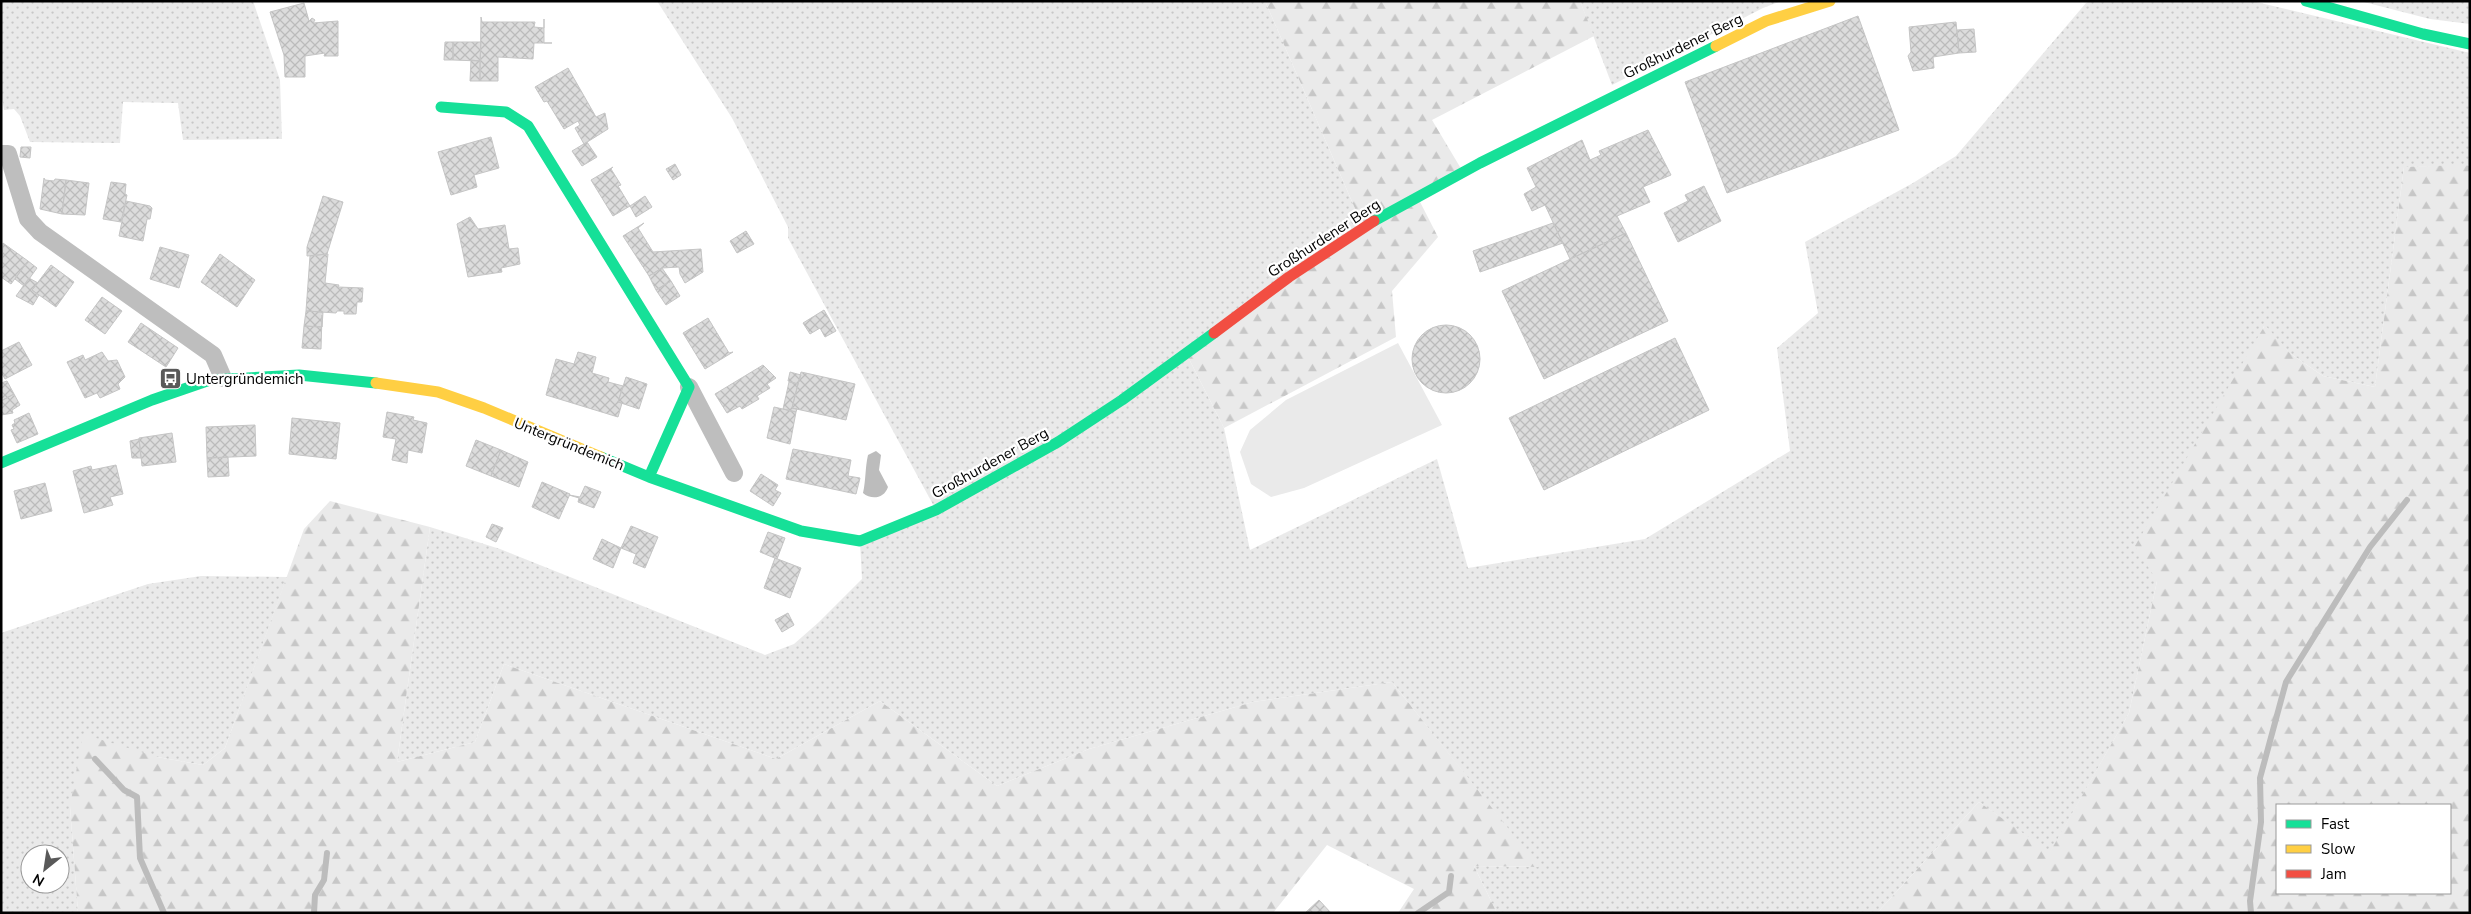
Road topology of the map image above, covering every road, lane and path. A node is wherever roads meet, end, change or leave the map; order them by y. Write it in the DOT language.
graph roads {
  1 [pos="1830,1"];
  2 [pos="2306,1"];
  3 [pos="2470,44"];
  4 [pos="441,107"];
  5 [pos="1,154"];
  6 [pos="223,378"];
  7 [pos="689,387"];
  8 [pos="1,463"];
  9 [pos="734,473"];
  10 [pos="650,477"];
  11 [pos="860,541"];
  1 -- 11 [label="street, Großhurdener Berg"];
  2 -- 3 [label="street"];
  4 -- 7 [label="street"];
  5 -- 6 [label="street"];
  6 -- 8 [label="street, Untergründemich"];
  6 -- 10 [label="street, Untergründemich"];
  7 -- 9 [label="street"];
  7 -- 10 [label="street"];
  10 -- 11 [label="street, Untergründemich"];
}
